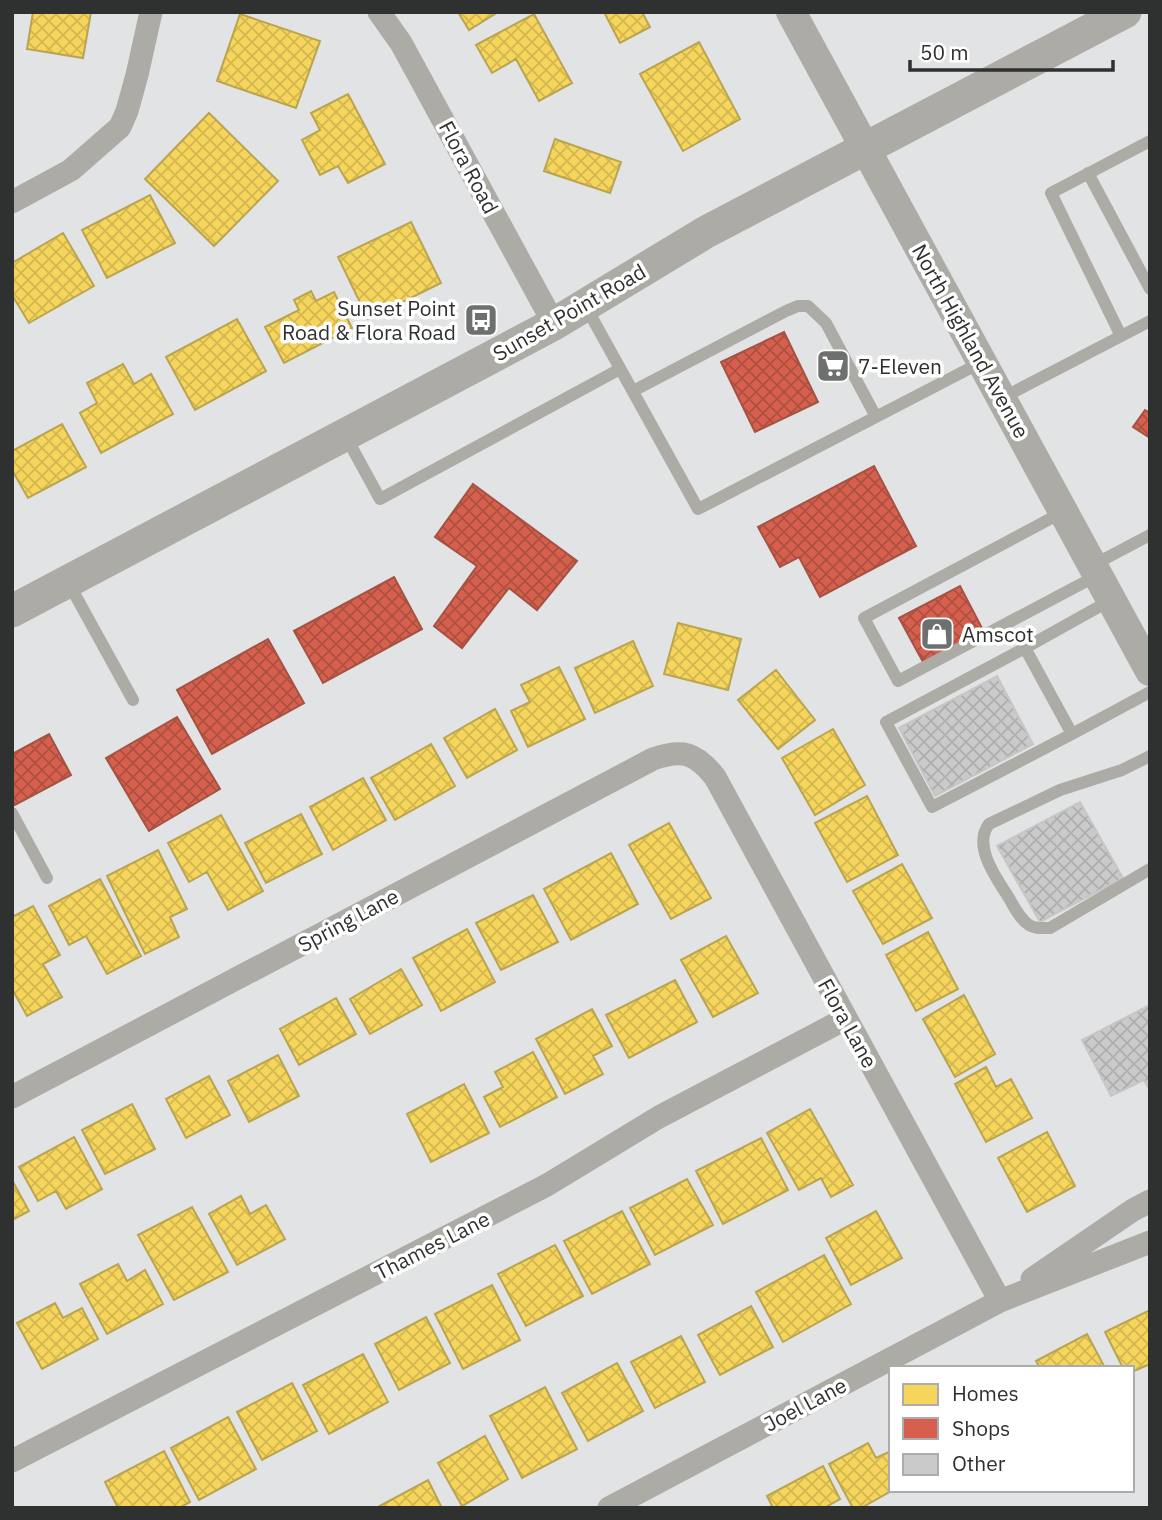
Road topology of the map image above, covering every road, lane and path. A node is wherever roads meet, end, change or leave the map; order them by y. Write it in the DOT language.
graph roads {
  1 [pos="151,12"];
  2 [pos="379,12"];
  3 [pos="791,12"];
  4 [pos="1125,12"];
  5 [pos="1150,141"];
  6 [pos="865,148"];
  7 [pos="1088,173"];
  8 [pos="12,202"];
  9 [pos="1150,289"];
  10 [pos="586,306"];
  11 [pos="1150,321"];
  12 [pos="554,324"];
  13 [pos="1121,336"];
  14 [pos="982,362"];
  15 [pos="620,369"];
  16 [pos="633,391"];
  17 [pos="1002,398"];
  18 [pos="876,417"];
  19 [pos="345,435"];
  20 [pos="1063,512"];
  21 [pos="1150,535"];
  22 [pos="1101,580"];
  23 [pos="68,581"];
  24 [pos="12,611"];
  25 [pos="1025,648"];
  26 [pos="1150,671"];
  27 [pos="1150,692"];
  28 [pos="133,700"];
  29 [pos="1072,734"];
  30 [pos="687,753"];
  31 [pos="1150,755"];
  32 [pos="12,813"];
  33 [pos="1150,869"];
  34 [pos="47,878"];
  35 [pos="845,1018"];
  36 [pos="12,1097"];
  37 [pos="1150,1201"];
  38 [pos="1150,1242"];
  39 [pos="1000,1301"];
  40 [pos="12,1461"];
  41 [pos="609,1508"];
  1 -- 8 [label="street"];
  2 -- 12 [label="street, Flora Road"];
  3 -- 6 [label="street, North Highland Avenue"];
  4 -- 6 [label="main road, Sunset Point Road"];
  5 -- 7 [label="lane"];
  6 -- 10 [label="main road, Sunset Point Road"];
  6 -- 14 [label="street, North Highland Avenue"];
  7 -- 9 [label="lane"];
  7 -- 13 [label="lane"];
  10 -- 12 [label="main road, Sunset Point Road"];
  10 -- 15 [label="lane"];
  11 -- 13 [label="lane"];
  12 -- 19 [label="main road, Sunset Point Road"];
  13 -- 17 [label="lane"];
  14 -- 17 [label="street, North Highland Avenue"];
  14 -- 18 [label="lane"];
  15 -- 16 [label="lane"];
  15 -- 19 [label="lane"];
  16 -- 18 [label="lane"];
  16 -- 18 [label="lane"];
  17 -- 20 [label="street, North Highland Avenue"];
  19 -- 23 [label="main road, Sunset Point Road"];
  20 -- 22 [label="street, North Highland Avenue"];
  20 -- 22 [label="lane"];
  21 -- 22 [label="lane"];
  22 -- 25 [label="lane"];
  22 -- 26 [label="street, North Highland Avenue"];
  23 -- 24 [label="main road, Sunset Point Road"];
  23 -- 28 [label="lane"];
  25 -- 29 [label="lane"];
  25 -- 29 [label="lane"];
  27 -- 29 [label="lane"];
  30 -- 35 [label="street, Flora Lane"];
  30 -- 36 [label="street, Spring Lane"];
  31 -- 33 [label="lane"];
  32 -- 34 [label="lane"];
  35 -- 39 [label="street, Flora Lane"];
  35 -- 40 [label="street, Thames Lane"];
  37 -- 39 [label="street, Joel Lane"];
  38 -- 39 [label="street, Joel Lane"];
  39 -- 41 [label="street, Joel Lane"];
}
